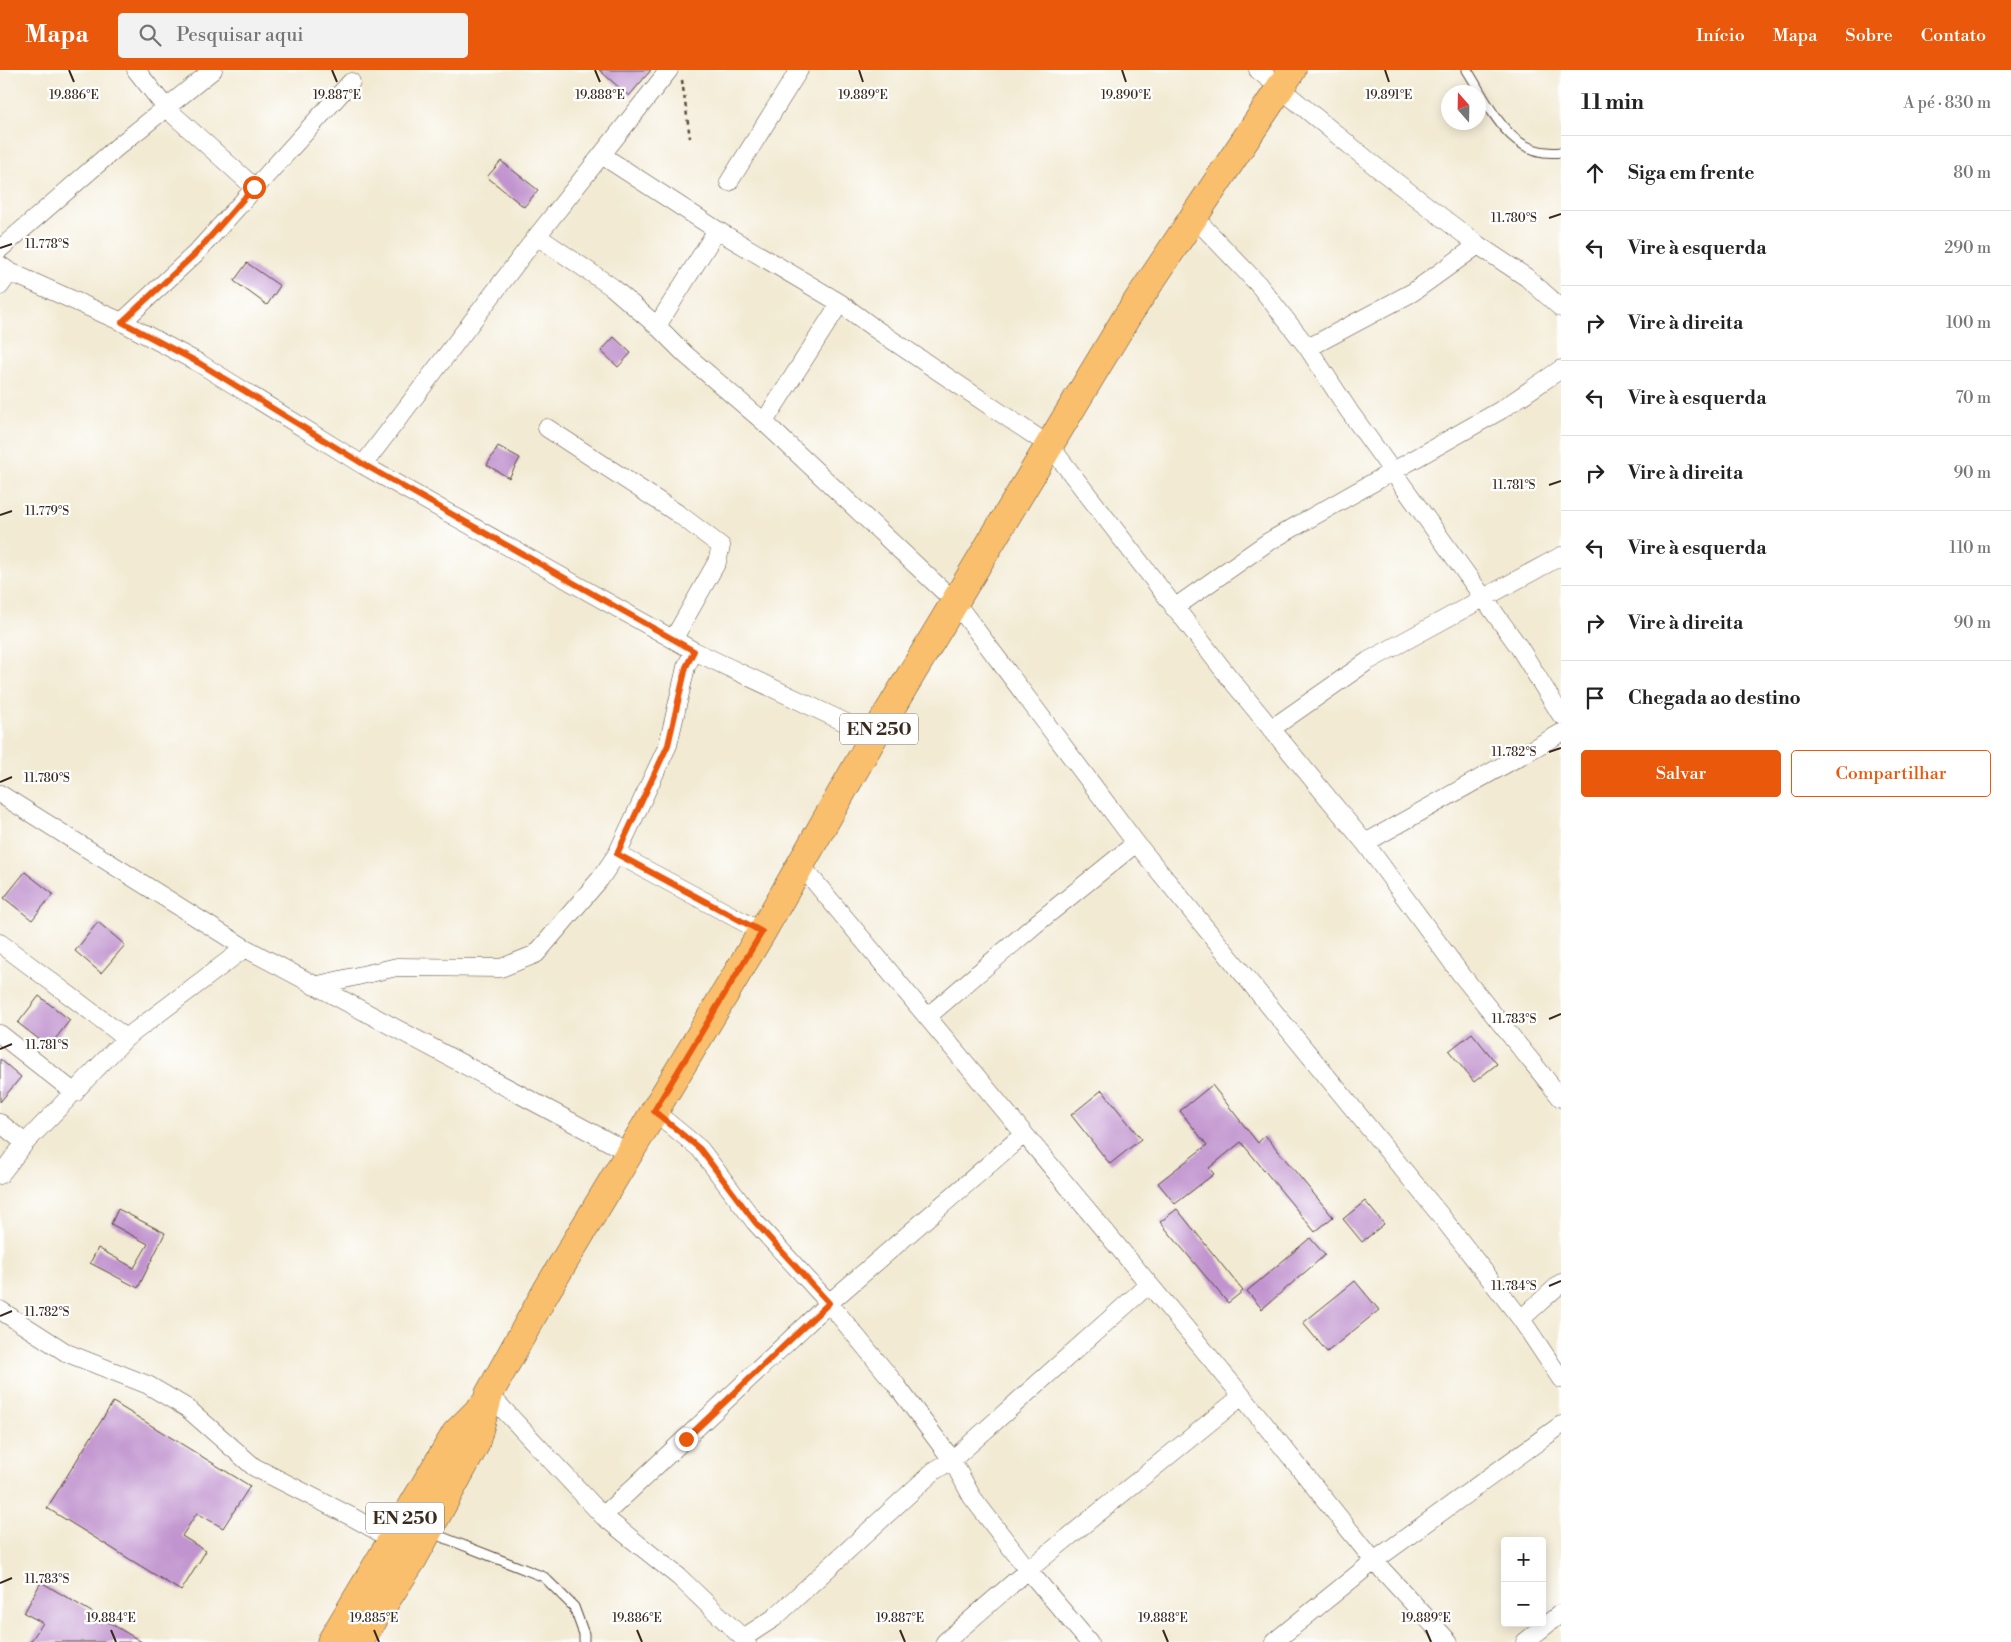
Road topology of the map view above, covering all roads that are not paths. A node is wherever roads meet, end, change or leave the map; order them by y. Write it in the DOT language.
graph roads {
  1 [pos="136,70"];
  2 [pos="213,70"];
  3 [pos="799,70"];
  4 [pos="1258,70"];
  5 [pos="1466,70"];
  6 [pos="675,75"];
  7 [pos="1285,79"];
  8 [pos="351,82"];
  9 [pos="166,108"];
  10 [pos="1561,152"];
  11 [pos="603,156"];
  12 [pos="729,182"];
  13 [pos="254,187"];
  14 [pos="1193,216"];
  15 [pos="717,230"];
  16 [pos="537,236"];
  17 [pos="1478,245"];
  18 [pos="0,249"];
  19 [pos="3,275"];
  20 [pos="840,303"];
  21 [pos="1561,308"];
  22 [pos="122,322"];
  23 [pos="657,326"];
  24 [pos="1308,348"];
  25 [pos="1561,369"];
  26 [pos="764,422"];
  27 [pos="547,428"];
  28 [pos="1050,446"];
  29 [pos="363,464"];
  30 [pos="1393,472"];
  31 [pos="1561,556"];
  32 [pos="1483,597"];
  33 [pos="955,602"];
  34 [pos="1174,608"];
  35 [pos="674,638"];
  36 [pos="694,651"];
  37 [pos="1561,715"];
  38 [pos="1271,729"];
  39 [pos="1561,733"];
  40 [pos="874,736"];
  41 [pos="0,794"];
  42 [pos="1136,843"];
  43 [pos="1365,843"];
  44 [pos="617,854"];
  45 [pos="800,864"];
  46 [pos="762,932"];
  47 [pos="0,943"];
  48 [pos="245,948"];
  49 [pos="314,986"];
  50 [pos="927,1016"];
  51 [pos="0,1034"];
  52 [pos="126,1038"];
  53 [pos="75,1093"];
  54 [pos="1561,1098"];
  55 [pos="654,1111"];
  56 [pos="0,1123"];
  57 [pos="1024,1134"];
  58 [pos="25,1143"];
  59 [pos="628,1152"];
  60 [pos="0,1175"];
  61 [pos="1561,1283"];
  62 [pos="1148,1285"];
  63 [pos="829,1303"];
  64 [pos="0,1310"];
  65 [pos="1521,1320"];
  66 [pos="1561,1379"];
  67 [pos="1242,1396"];
  68 [pos="488,1398"];
  69 [pos="1561,1425"];
  70 [pos="952,1460"];
  71 [pos="603,1516"];
  72 [pos="410,1530"];
  73 [pos="1374,1561"];
  74 [pos="1028,1570"];
  75 [pos="1561,1613"];
  76 [pos="362,1625"];
  77 [pos="745,1640"];
  78 [pos="330,1642"];
  79 [pos="584,1642"];
  80 [pos="945,1642"];
  81 [pos="1089,1642"];
  82 [pos="1274,1642"];
  83 [pos="1449,1642"];
  84 [pos="1525,1642"];
  1 -- 9 [label="street"];
  2 -- 9 [label="street"];
  3 -- 12 [label="street"];
  4 -- 7 [label="street"];
  5 -- 10 [label="lane"];
  6 -- 11 [label="street"];
  7 -- 14 [label="main road, EN 250"];
  7 -- 17 [label="street"];
  8 -- 13 [label="street"];
  9 -- 13 [label="street"];
  9 -- 18 [label="street"];
  11 -- 15 [label="street"];
  11 -- 16 [label="street"];
  13 -- 22 [label="street"];
  14 -- 24 [label="street"];
  14 -- 28 [label="main road, EN 250"];
  15 -- 20 [label="street"];
  15 -- 23 [label="street"];
  16 -- 23 [label="street"];
  16 -- 29 [label="street"];
  17 -- 21 [label="street"];
  17 -- 24 [label="street"];
  19 -- 22 [label="street"];
  20 -- 26 [label="street"];
  20 -- 28 [label="street"];
  22 -- 29 [label="street"];
  23 -- 26 [label="street"];
  24 -- 30 [label="street"];
  25 -- 30 [label="street"];
  26 -- 33 [label="street"];
  27 -- 35 [label="street"];
  28 -- 33 [label="main road, EN 250"];
  28 -- 34 [label="street"];
  29 -- 35 [label="street"];
  30 -- 32 [label="street"];
  30 -- 34 [label="street"];
  31 -- 32 [label="street"];
  32 -- 37 [label="street"];
  32 -- 38 [label="street"];
  33 -- 40 [label="main road, EN 250"];
  33 -- 42 [label="street"];
  34 -- 38 [label="street"];
  35 -- 36 [label="street"];
  36 -- 40 [label="street"];
  36 -- 44 [label="street"];
  38 -- 43 [label="street"];
  39 -- 43 [label="street"];
  40 -- 45 [label="main road, EN 250"];
  41 -- 48 [label="street"];
  42 -- 50 [label="street"];
  42 -- 65 [label="street"];
  43 -- 54 [label="street"];
  44 -- 46 [label="street"];
  44 -- 49 [label="street"];
  45 -- 46 [label="main road, EN 250"];
  45 -- 50 [label="street"];
  46 -- 55 [label="main road, EN 250"];
  47 -- 52 [label="street"];
  48 -- 49 [label="street"];
  48 -- 52 [label="street"];
  49 -- 59 [label="street"];
  50 -- 57 [label="street"];
  51 -- 53 [label="street"];
  52 -- 53 [label="street"];
  53 -- 58 [label="street"];
  55 -- 59 [label="main road, EN 250"];
  55 -- 63 [label="street"];
  56 -- 58 [label="street"];
  57 -- 62 [label="street"];
  57 -- 63 [label="street"];
  58 -- 60 [label="street"];
  59 -- 68 [label="main road, EN 250"];
  61 -- 65 [label="street"];
  62 -- 67 [label="street"];
  62 -- 70 [label="street"];
  63 -- 70 [label="street"];
  63 -- 71 [label="street"];
  64 -- 72 [label="street"];
  65 -- 66 [label="street"];
  67 -- 73 [label="street"];
  67 -- 74 [label="street"];
  68 -- 71 [label="street"];
  68 -- 72 [label="main road, EN 250"];
  69 -- 73 [label="street"];
  70 -- 74 [label="street"];
  70 -- 77 [label="street"];
  71 -- 77 [label="street"];
  72 -- 76 [label="main road, EN 250"];
  72 -- 76 [label="main road, EN 250"];
  72 -- 79 [label="lane"];
  73 -- 82 [label="street"];
  73 -- 83 [label="street"];
  74 -- 80 [label="street"];
  74 -- 81 [label="street"];
  75 -- 84 [label="street"];
  76 -- 78 [label="main road, EN 250"];
}
